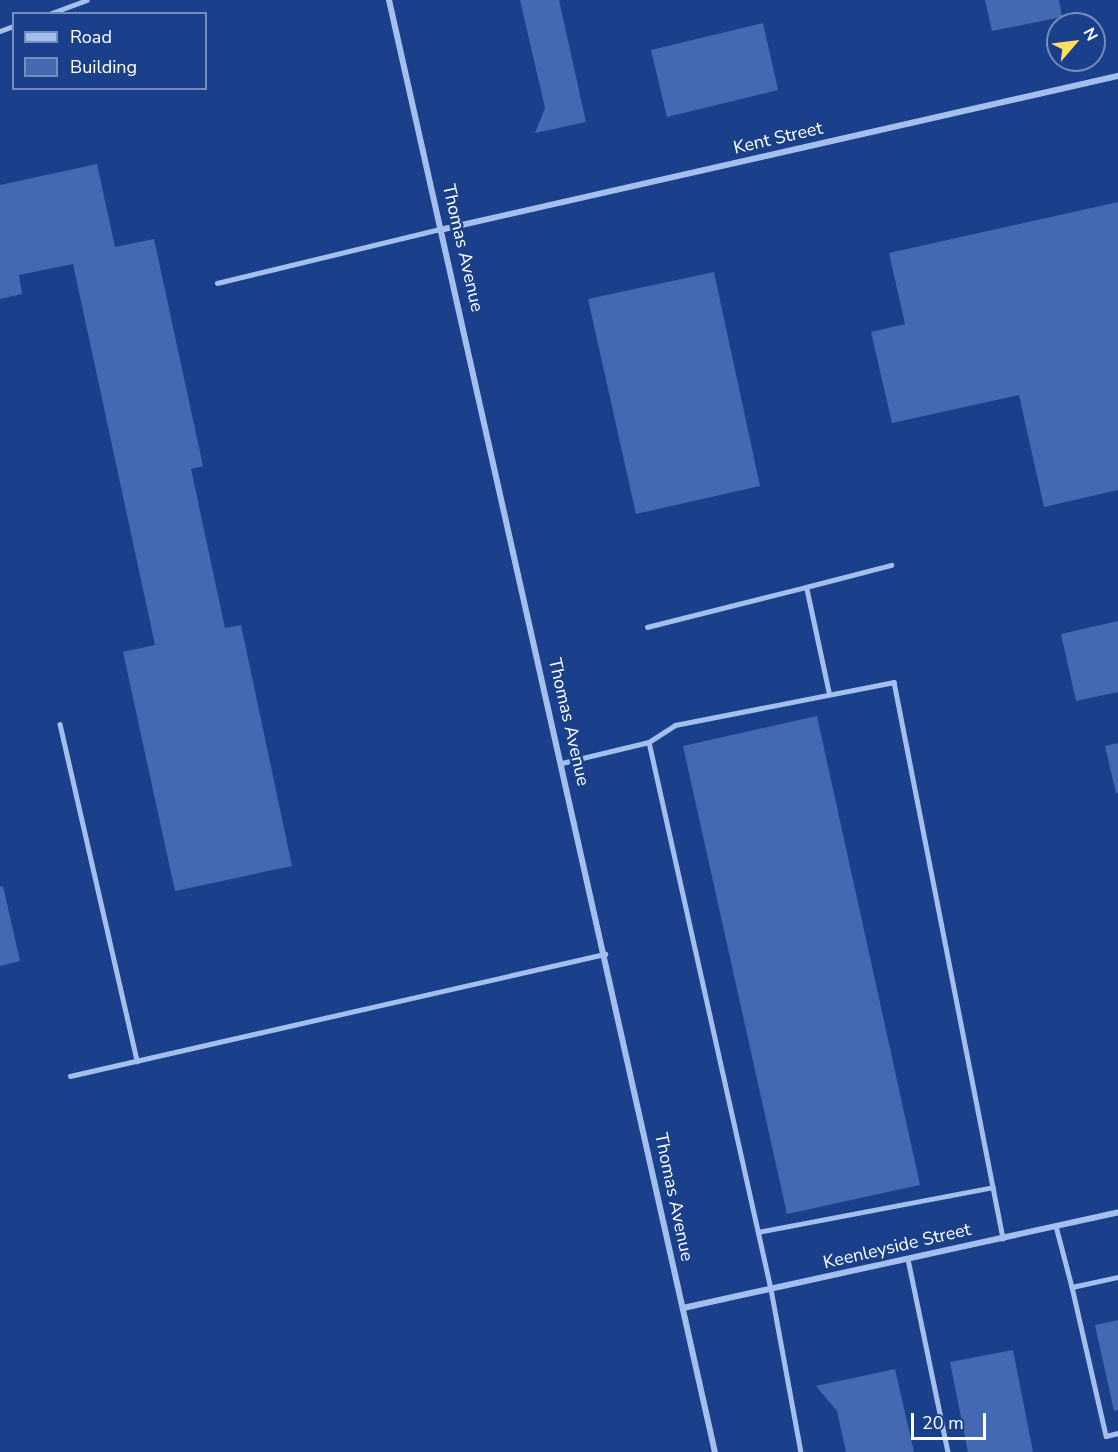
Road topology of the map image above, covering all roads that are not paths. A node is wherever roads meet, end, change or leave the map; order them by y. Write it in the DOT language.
graph roads {
  1 [pos="87,0"];
  2 [pos="389,0"];
  3 [pos="54,12"];
  4 [pos="1118,76"];
  5 [pos="444,229"];
  6 [pos="218,283"];
  7 [pos="891,565"];
  8 [pos="806,587"];
  9 [pos="647,627"];
  10 [pos="830,694"];
  11 [pos="60,724"];
  12 [pos="649,742"];
  13 [pos="562,763"];
  14 [pos="605,954"];
  15 [pos="136,1061"];
  16 [pos="70,1076"];
  17 [pos="993,1186"];
  18 [pos="1118,1212"];
  19 [pos="1056,1226"];
  20 [pos="758,1232"];
  21 [pos="1003,1238"];
  22 [pos="908,1259"];
  23 [pos="1118,1276"];
  24 [pos="1071,1287"];
  25 [pos="771,1289"];
  26 [pos="683,1308"];
  27 [pos="1118,1433"];
  28 [pos="715,1452"];
  29 [pos="801,1452"];
  30 [pos="948,1452"];
  1 -- 3 [label="lane"];
  2 -- 5 [label="street, Thomas Avenue"];
  4 -- 5 [label="street, Kent Street"];
  5 -- 6 [label="lane"];
  5 -- 13 [label="street, Thomas Avenue"];
  7 -- 8 [label="lane"];
  8 -- 9 [label="lane"];
  8 -- 10 [label="lane"];
  10 -- 12 [label="lane"];
  10 -- 17 [label="lane"];
  11 -- 15 [label="lane"];
  12 -- 13 [label="lane"];
  12 -- 20 [label="lane"];
  13 -- 14 [label="street, Thomas Avenue"];
  14 -- 15 [label="lane"];
  14 -- 26 [label="street, Thomas Avenue"];
  15 -- 16 [label="lane"];
  17 -- 20 [label="lane"];
  17 -- 21 [label="lane"];
  18 -- 19 [label="street, Keenleyside Street"];
  19 -- 21 [label="street, Keenleyside Street"];
  19 -- 24 [label="lane"];
  20 -- 25 [label="lane"];
  21 -- 22 [label="street, Keenleyside Street"];
  22 -- 25 [label="street, Keenleyside Street"];
  22 -- 30 [label="lane"];
  23 -- 24 [label="lane"];
  24 -- 27 [label="lane"];
  25 -- 26 [label="street, Keenleyside Street"];
  25 -- 29 [label="lane"];
  26 -- 28 [label="street, Thomas Avenue"];
}
